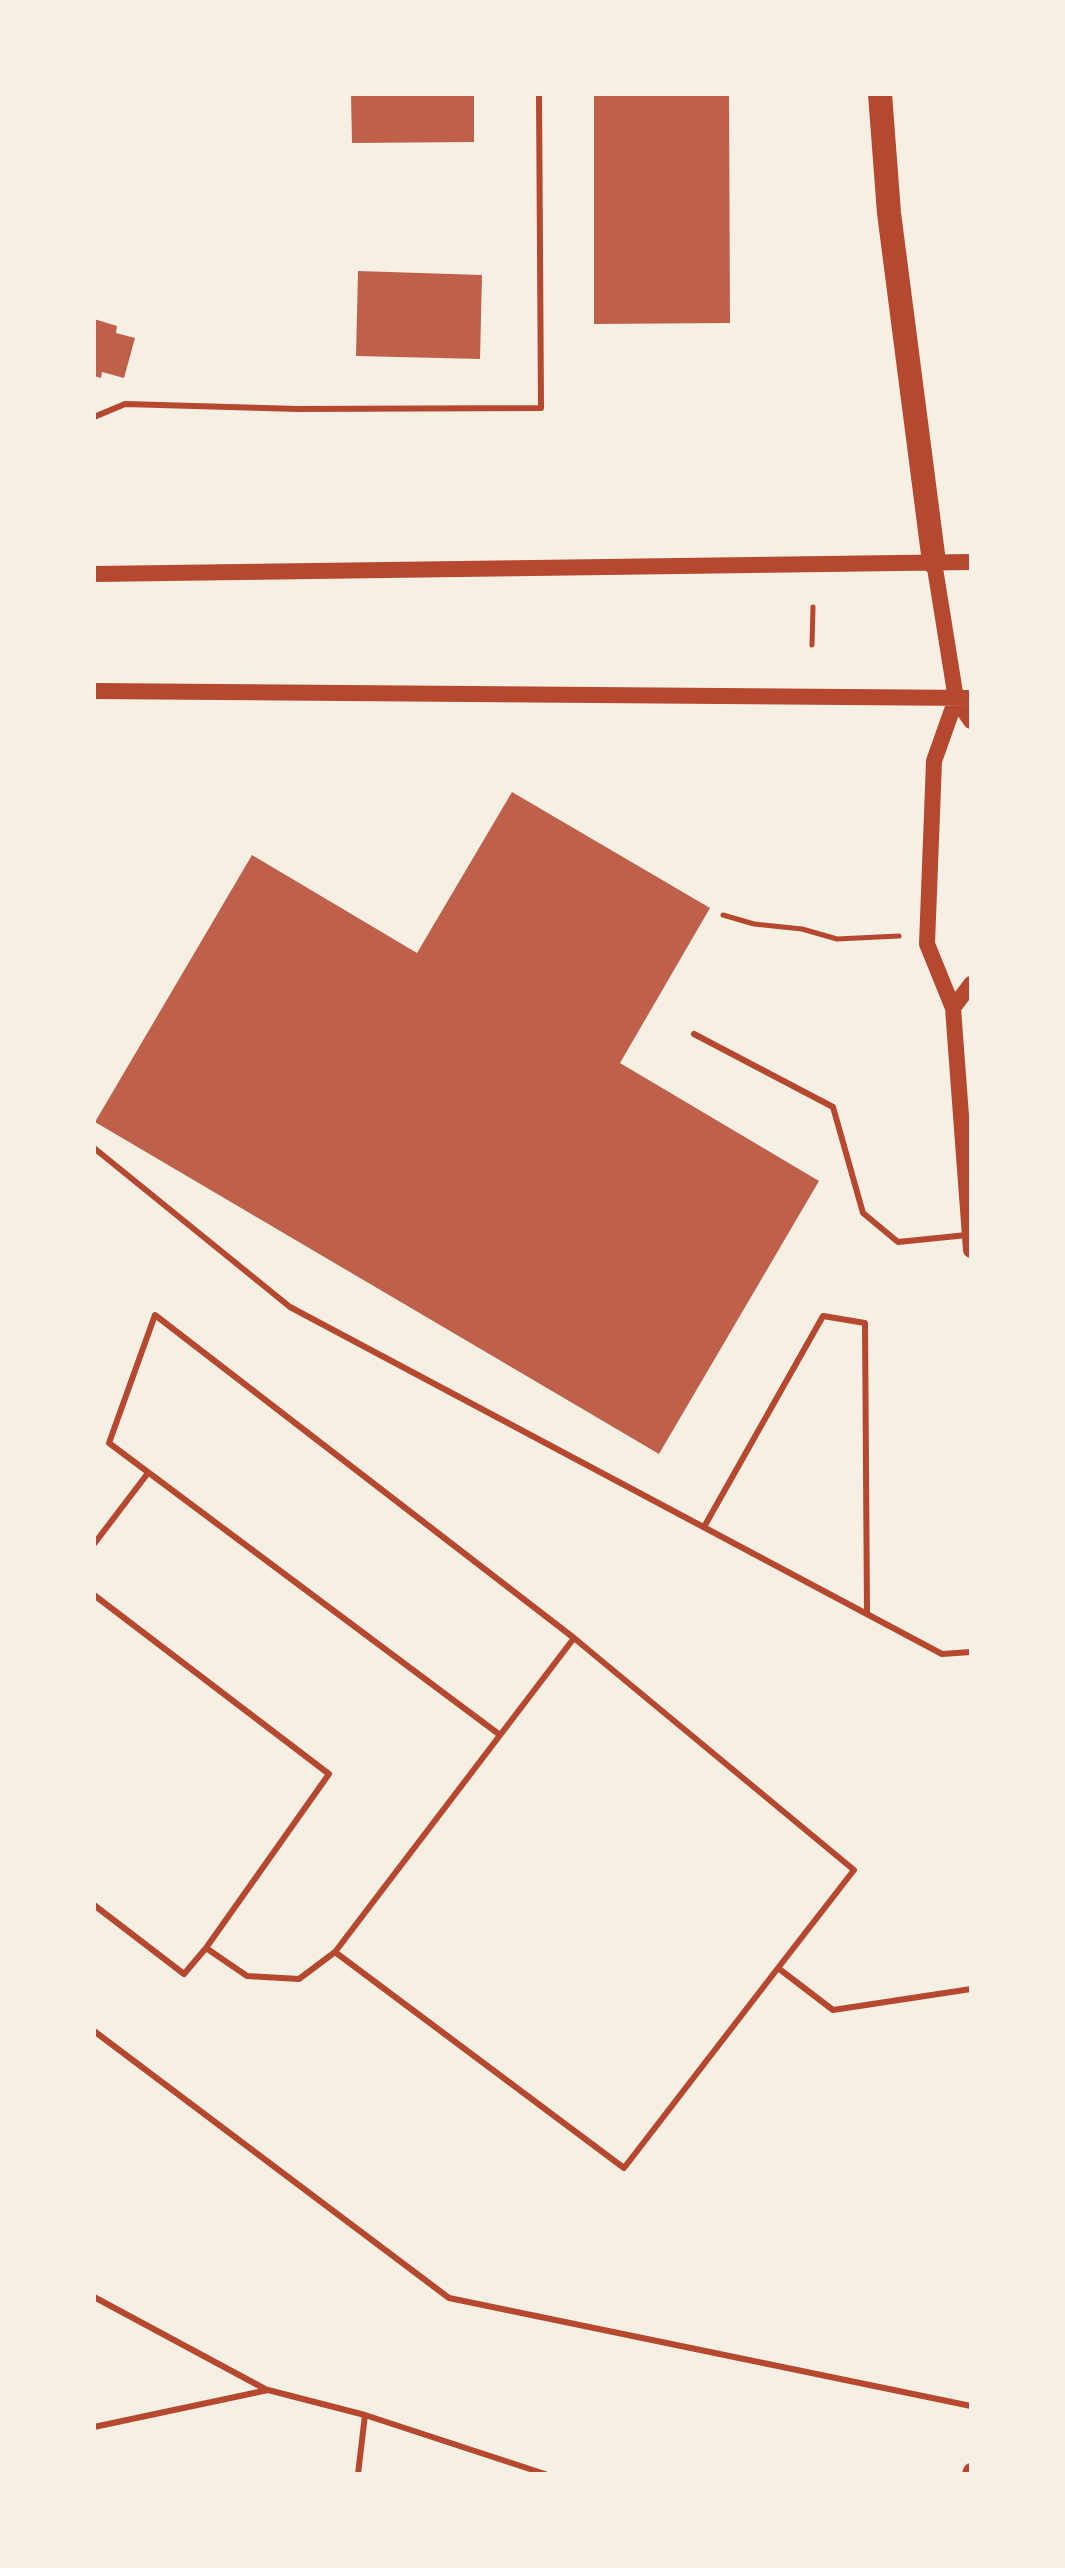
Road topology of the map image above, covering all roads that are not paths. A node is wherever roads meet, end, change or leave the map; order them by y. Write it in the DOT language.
graph roads {
  1 [pos="539,94"];
  2 [pos="880,94"];
  3 [pos="94,417"];
  4 [pos="934,562"];
  5 [pos="971,562"];
  6 [pos="94,574"];
  7 [pos="94,691"];
  8 [pos="963,699"];
  9 [pos="971,721"];
  10 [pos="971,984"];
  11 [pos="953,1008"];
  12 [pos="694,1034"];
  13 [pos="94,1148"];
  14 [pos="971,1239"];
  15 [pos="148,1473"];
  16 [pos="704,1527"];
  17 [pos="94,1544"];
  18 [pos="94,1595"];
  19 [pos="867,1614"];
  20 [pos="574,1638"];
  21 [pos="971,1652"];
  22 [pos="500,1735"];
  23 [pos="94,1905"];
  24 [pos="206,1948"];
  25 [pos="335,1952"];
  26 [pos="778,1968"];
  27 [pos="971,1989"];
  28 [pos="94,2031"];
  29 [pos="94,2297"];
  30 [pos="268,2390"];
  31 [pos="971,2406"];
  32 [pos="365,2415"];
  33 [pos="94,2427"];
  34 [pos="358,2474"];
  35 [pos="545,2474"];
  1 -- 3 [label="lane"];
  2 -- 4 [label="highway"];
  4 -- 5 [label="main road"];
  4 -- 6 [label="main road"];
  4 -- 8 [label="main road"];
  7 -- 8 [label="main road"];
  8 -- 9 [label="main road"];
  8 -- 11 [label="main road"];
  10 -- 11 [label="main road"];
  11 -- 14 [label="main road"];
  12 -- 14 [label="lane"];
  13 -- 16 [label="lane"];
  15 -- 17 [label="lane"];
  15 -- 20 [label="lane"];
  15 -- 22 [label="lane"];
  16 -- 19 [label="lane"];
  16 -- 19 [label="lane"];
  18 -- 24 [label="lane"];
  19 -- 21 [label="lane"];
  20 -- 22 [label="lane"];
  20 -- 26 [label="lane"];
  22 -- 25 [label="lane"];
  23 -- 24 [label="lane"];
  24 -- 25 [label="lane"];
  25 -- 26 [label="lane"];
  26 -- 27 [label="lane"];
  28 -- 31 [label="lane"];
  29 -- 30 [label="lane"];
  30 -- 32 [label="lane"];
  30 -- 33 [label="lane"];
  32 -- 34 [label="lane"];
  32 -- 35 [label="lane"];
}
